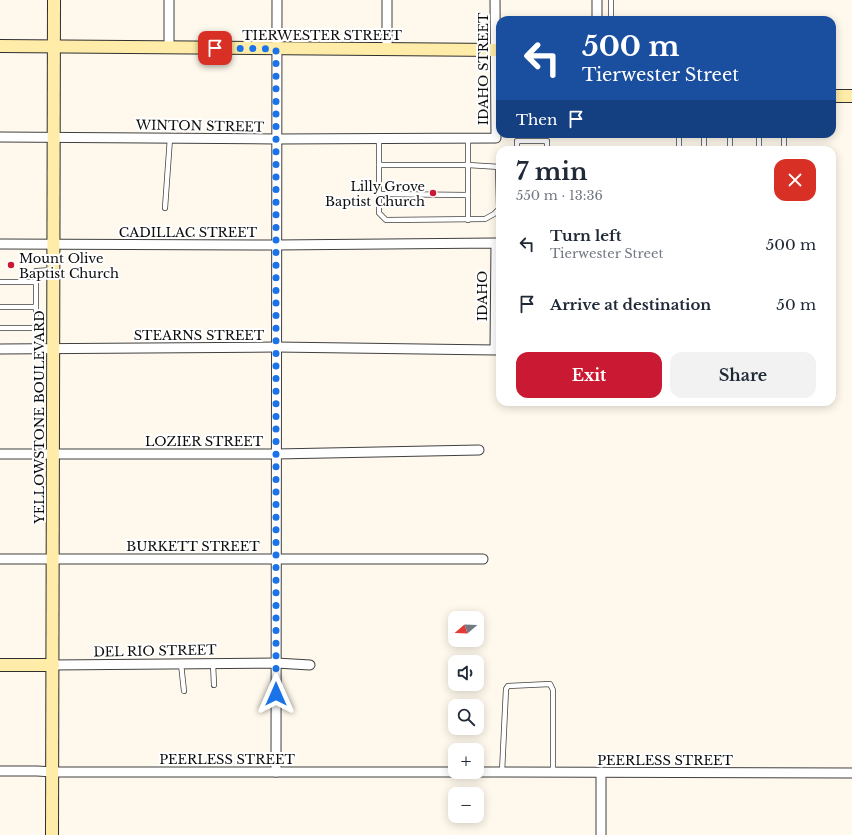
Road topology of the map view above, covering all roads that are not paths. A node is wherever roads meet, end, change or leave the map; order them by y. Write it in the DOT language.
graph roads {
  1 [pos="54,0"];
  2 [pos="169,0"];
  3 [pos="277,0"];
  4 [pos="387,0"];
  5 [pos="496,0"];
  6 [pos="597,0"];
  7 [pos="611,0"];
  8 [pos="497,16"];
  9 [pos="597,16"];
  10 [pos="611,16"];
  11 [pos="0,46"];
  12 [pos="54,47"];
  13 [pos="169,48"];
  14 [pos="276,49"];
  15 [pos="387,49"];
  16 [pos="496,50"];
  17 [pos="836,96"];
  18 [pos="852,96"];
  19 [pos="0,137"];
  20 [pos="54,137"];
  21 [pos="170,138"];
  22 [pos="496,138"];
  23 [pos="276,139"];
  24 [pos="379,139"];
  25 [pos="468,139"];
  26 [pos="517,146"];
  27 [pos="547,146"];
  28 [pos="379,165"];
  29 [pos="468,165"];
  30 [pos="496,166"];
  31 [pos="379,194"];
  32 [pos="468,195"];
  33 [pos="165,208"];
  34 [pos="496,212"];
  35 [pos="468,220"];
  36 [pos="496,242"];
  37 [pos="0,244"];
  38 [pos="54,244"];
  39 [pos="276,245"];
  40 [pos="54,270"];
  41 [pos="0,282"];
  42 [pos="36,282"];
  43 [pos="36,306"];
  44 [pos="0,307"];
  45 [pos="0,328"];
  46 [pos="276,347"];
  47 [pos="0,349"];
  48 [pos="53,349"];
  49 [pos="495,350"];
  50 [pos="479,450"];
  51 [pos="53,453"];
  52 [pos="0,454"];
  53 [pos="276,454"];
  54 [pos="0,559"];
  55 [pos="53,559"];
  56 [pos="276,559"];
  57 [pos="482,559"];
  58 [pos="276,663"];
  59 [pos="181,664"];
  60 [pos="214,664"];
  61 [pos="0,665"];
  62 [pos="53,665"];
  63 [pos="310,665"];
  64 [pos="214,685"];
  65 [pos="184,691"];
  66 [pos="0,771"];
  67 [pos="53,772"];
  68 [pos="276,772"];
  69 [pos="448,772"];
  70 [pos="484,772"];
  71 [pos="502,772"];
  72 [pos="553,772"];
  73 [pos="601,772"];
  74 [pos="852,773"];
  75 [pos="52,835"];
  76 [pos="601,835"];
  1 -- 12 [label="street, YELLOWSTONE BOULEVARD"];
  2 -- 13 [label="street"];
  3 -- 14 [label="street"];
  4 -- 15 [label="street"];
  5 -- 8 [label="street, IDAHO STREET"];
  6 -- 9 [label="street"];
  7 -- 10 [label="lane"];
  11 -- 12 [label="street, TIERWESTER STREET"];
  12 -- 13 [label="street, TIERWESTER STREET"];
  12 -- 20 [label="street, YELLOWSTONE BOULEVARD"];
  13 -- 14 [label="street, TIERWESTER STREET"];
  14 -- 15 [label="street, TIERWESTER STREET"];
  14 -- 23 [label="street"];
  15 -- 16 [label="street, TIERWESTER STREET"];
  17 -- 18 [label="street"];
  19 -- 20 [label="street, WINTON STREET"];
  20 -- 21 [label="street, WINTON STREET"];
  20 -- 38 [label="street, YELLOWSTONE BOULEVARD"];
  21 -- 23 [label="street, WINTON STREET"];
  21 -- 33 [label="lane"];
  22 -- 25 [label="street, WINTON STREET"];
  23 -- 24 [label="street, WINTON STREET"];
  23 -- 39 [label="street"];
  24 -- 25 [label="street, WINTON STREET"];
  24 -- 28 [label="lane"];
  25 -- 29 [label="lane"];
  26 -- 27 [label="lane"];
  28 -- 29 [label="lane"];
  28 -- 31 [label="lane"];
  29 -- 30 [label="lane"];
  29 -- 32 [label="lane"];
  31 -- 32 [label="lane"];
  31 -- 35 [label="lane"];
  32 -- 35 [label="lane"];
  34 -- 35 [label="lane"];
  36 -- 39 [label="street, CADILLAC STREET"];
  36 -- 49 [label="street, IDAHO"];
  37 -- 38 [label="street, CADILLAC STREET"];
  38 -- 39 [label="street, CADILLAC STREET"];
  38 -- 40 [label="street, YELLOWSTONE BOULEVARD"];
  39 -- 46 [label="street"];
  40 -- 42 [label="lane"];
  40 -- 48 [label="street, YELLOWSTONE BOULEVARD"];
  41 -- 42 [label="lane"];
  42 -- 43 [label="lane"];
  43 -- 44 [label="lane"];
  43 -- 45 [label="lane"];
  46 -- 48 [label="street, STEARNS STREET"];
  46 -- 49 [label="street, STEARNS STREET"];
  46 -- 53 [label="street"];
  47 -- 48 [label="street, STEARNS STREET"];
  48 -- 51 [label="street, YELLOWSTONE BOULEVARD"];
  50 -- 53 [label="street, LOZIER STREET"];
  51 -- 52 [label="street, LOZIER STREET"];
  51 -- 53 [label="street, LOZIER STREET"];
  51 -- 55 [label="street, YELLOWSTONE BOULEVARD"];
  53 -- 56 [label="street"];
  54 -- 55 [label="street, BURKETT STREET"];
  55 -- 56 [label="street, BURKETT STREET"];
  55 -- 62 [label="street, YELLOWSTONE BOULEVARD"];
  56 -- 57 [label="street, BURKETT STREET"];
  56 -- 58 [label="street"];
  58 -- 60 [label="street, DEL RIO STREET"];
  58 -- 63 [label="street, DEL RIO STREET"];
  58 -- 68 [label="street"];
  59 -- 60 [label="street, DEL RIO STREET"];
  59 -- 62 [label="street, DEL RIO STREET"];
  59 -- 65 [label="lane"];
  60 -- 64 [label="lane"];
  61 -- 62 [label="street, DEL RIO STREET"];
  62 -- 67 [label="street, YELLOWSTONE BOULEVARD"];
  66 -- 67 [label="street, PEERLESS STREET"];
  67 -- 68 [label="street, PEERLESS STREET"];
  67 -- 75 [label="street, YELLOWSTONE BOULEVARD"];
  68 -- 69 [label="street, PEERLESS STREET"];
  70 -- 71 [label="street, PEERLESS STREET"];
  71 -- 72 [label="street, PEERLESS STREET"];
  71 -- 72 [label="lane"];
  72 -- 73 [label="street, PEERLESS STREET"];
  73 -- 74 [label="street, PEERLESS STREET"];
  73 -- 76 [label="street"];
}
